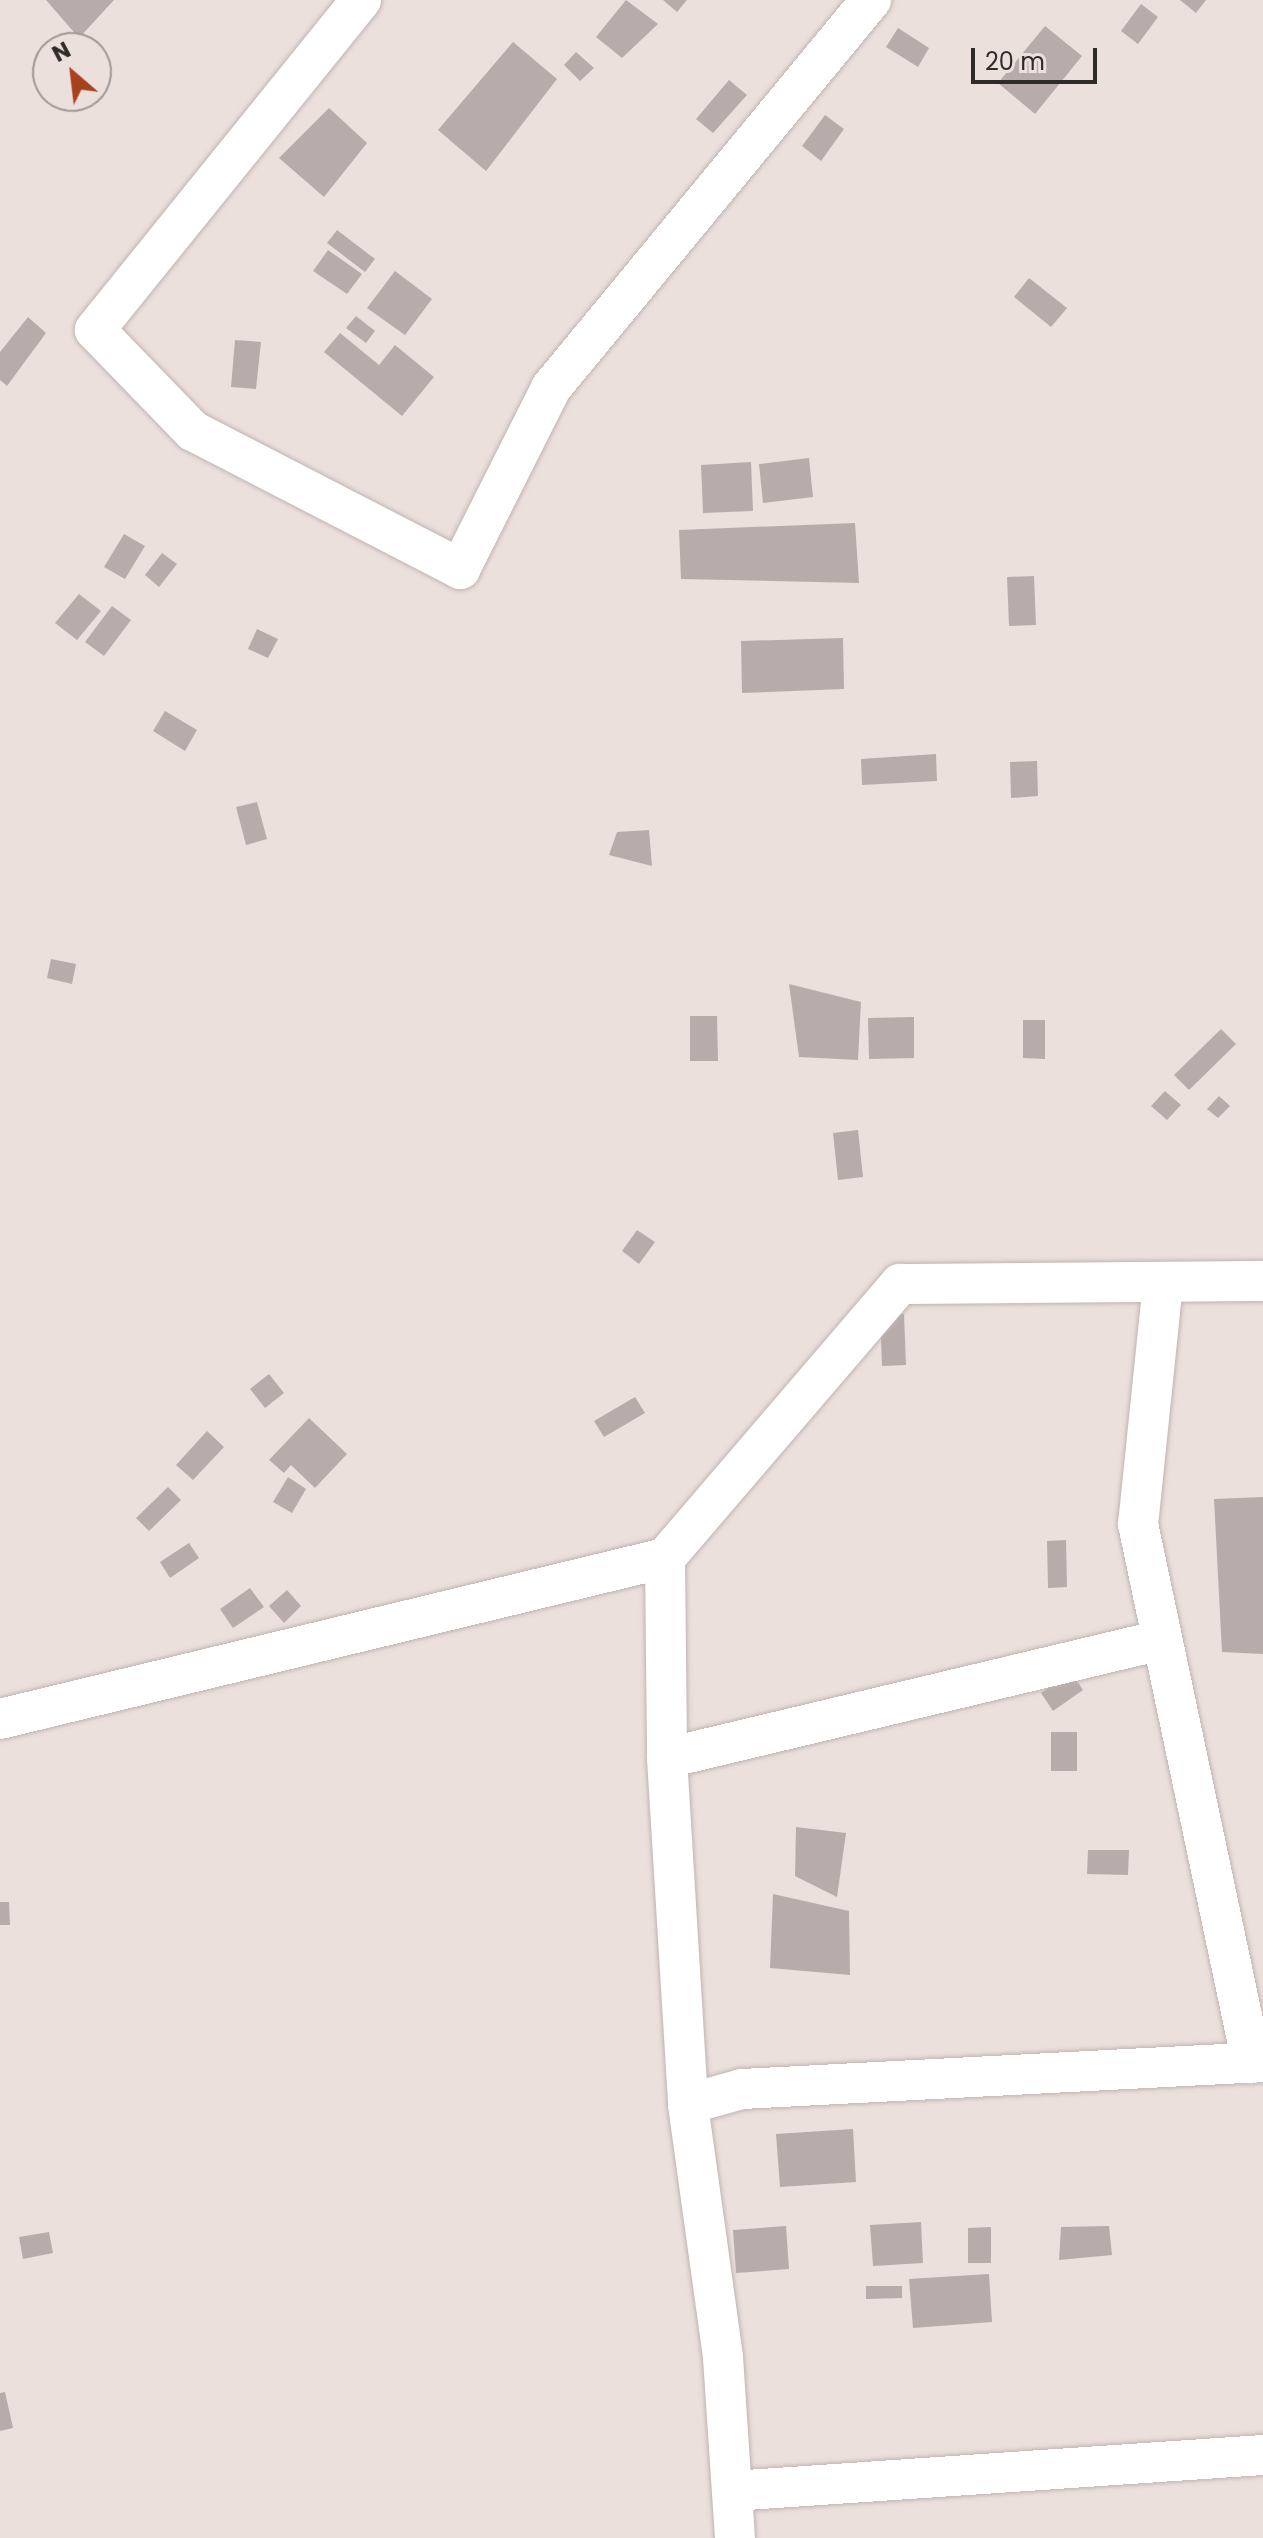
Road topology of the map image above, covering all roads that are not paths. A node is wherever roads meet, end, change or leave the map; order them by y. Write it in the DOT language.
graph roads {
  1 [pos="361,0"];
  2 [pos="871,0"];
  3 [pos="1263,1281"];
  4 [pos="1163,1283"];
  5 [pos="665,1558"];
  6 [pos="1161,1640"];
  7 [pos="0,1719"];
  8 [pos="667,1758"];
  9 [pos="1258,2063"];
  10 [pos="688,2104"];
  11 [pos="1263,2455"];
  12 [pos="732,2491"];
  13 [pos="735,2538"];
  1 -- 2 [label="street"];
  3 -- 4 [label="street"];
  4 -- 5 [label="street"];
  4 -- 6 [label="street"];
  5 -- 7 [label="street"];
  5 -- 8 [label="street"];
  6 -- 8 [label="street"];
  6 -- 9 [label="street"];
  8 -- 10 [label="street"];
  9 -- 10 [label="street"];
  10 -- 12 [label="street"];
  11 -- 12 [label="street"];
  12 -- 13 [label="street"];
}
